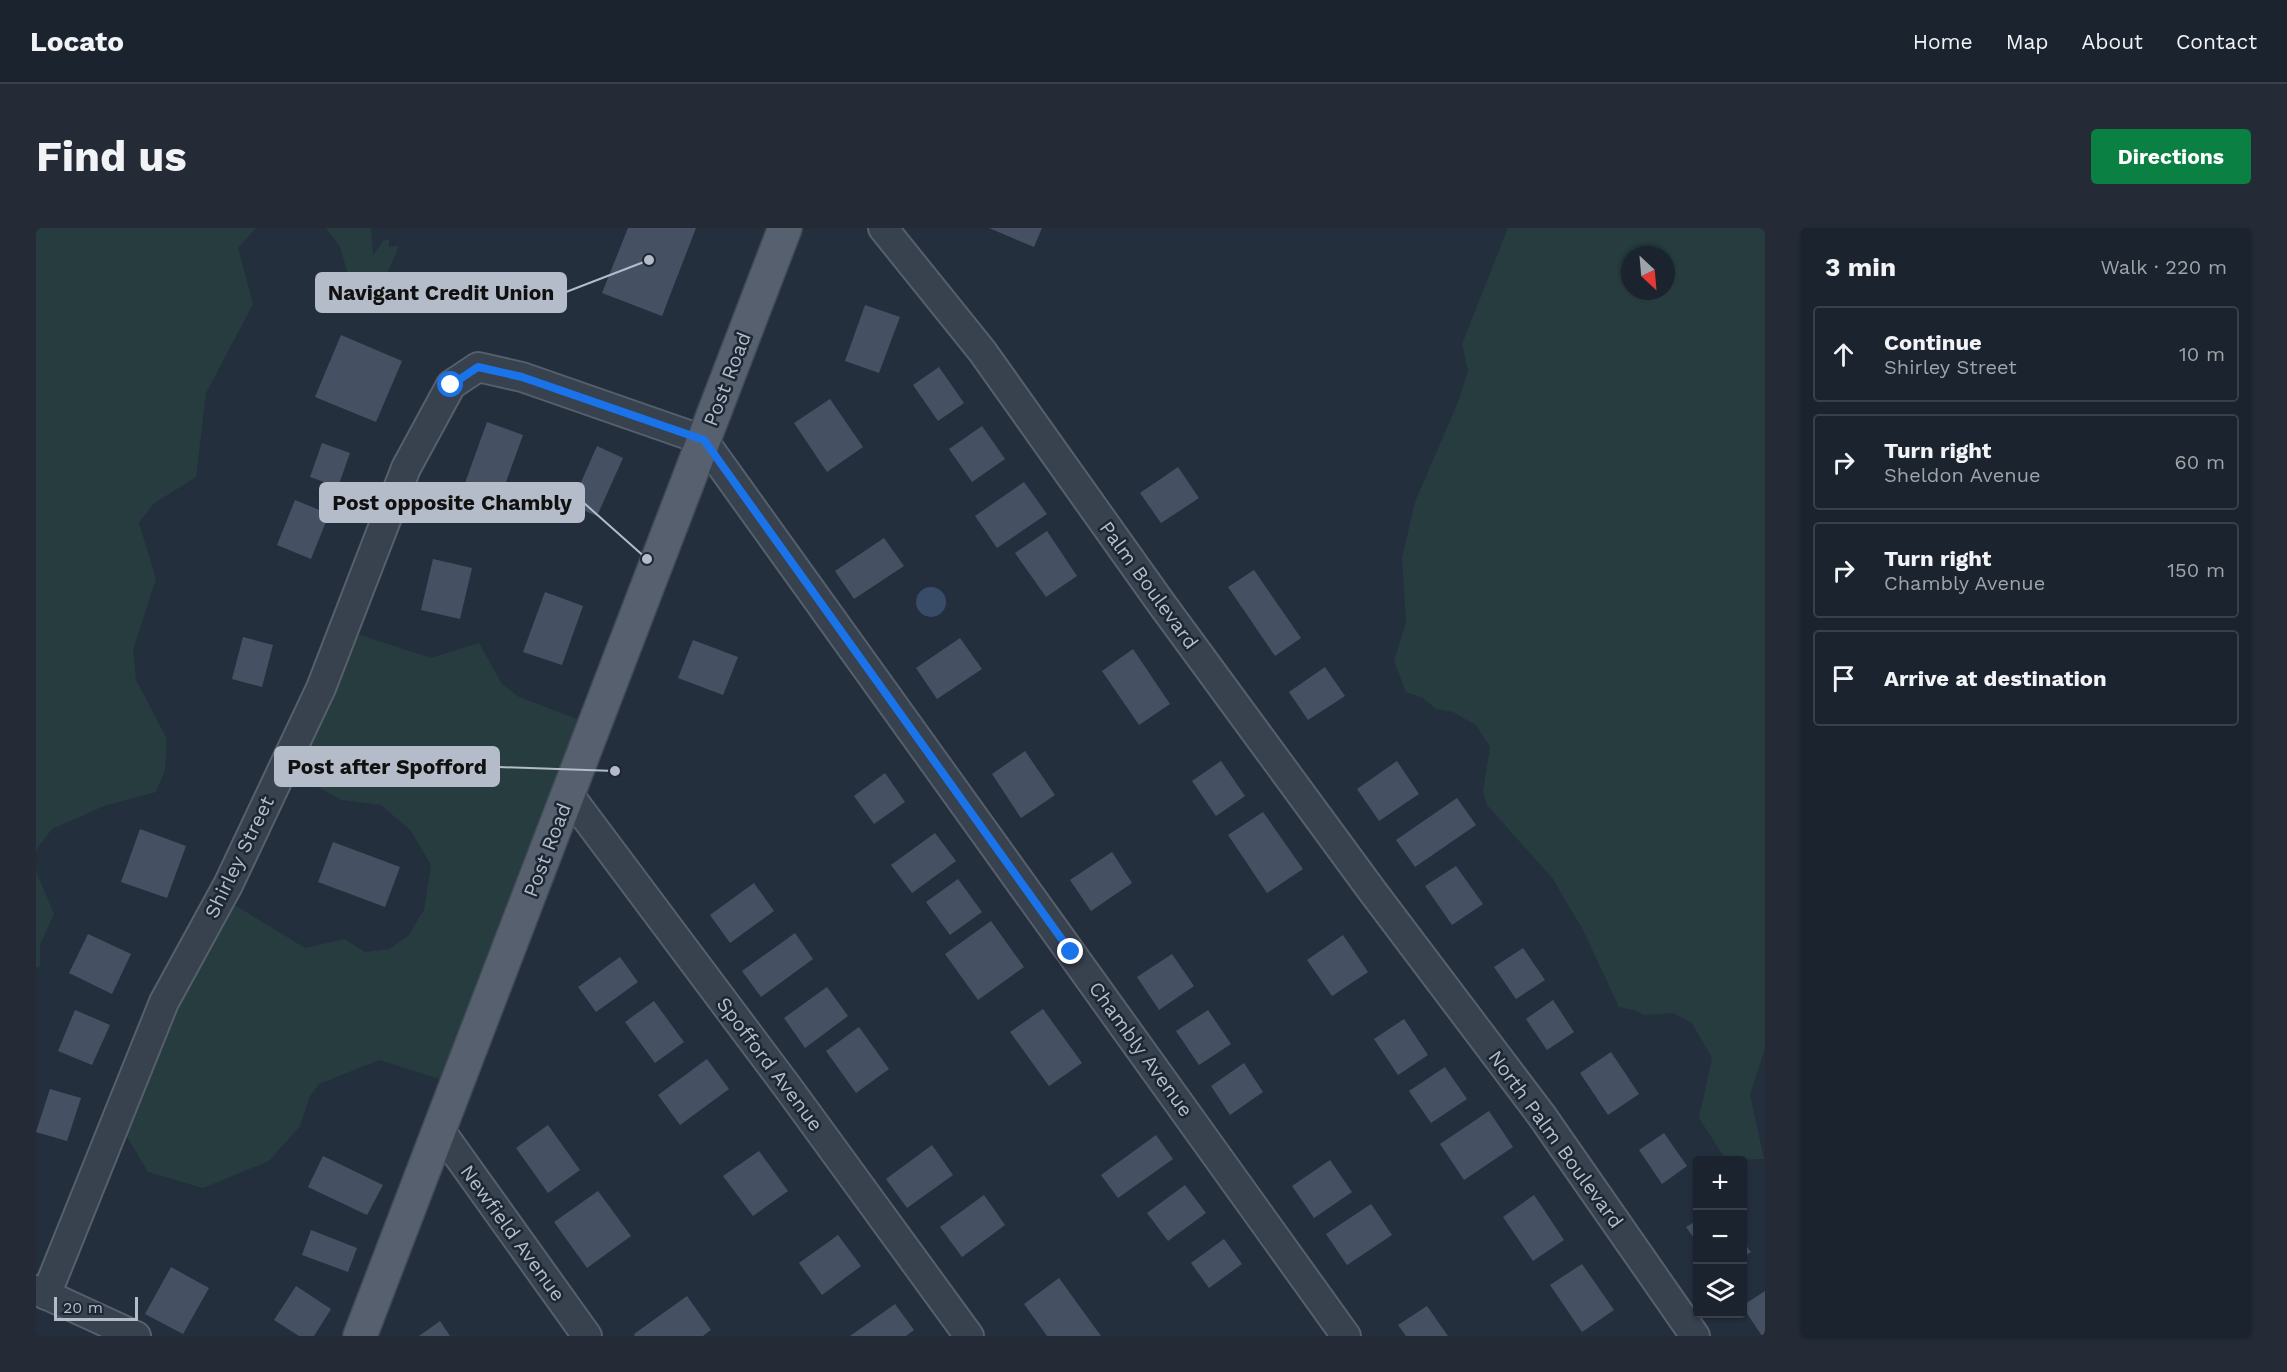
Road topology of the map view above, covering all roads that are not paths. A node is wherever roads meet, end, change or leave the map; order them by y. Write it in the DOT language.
graph roads {
  1 [pos="785,228"];
  2 [pos="883,228"];
  3 [pos="704,440"];
  4 [pos="569,795"];
  5 [pos="1413,944"];
  6 [pos="439,1129"];
  7 [pos="41,1292"];
  8 [pos="136,1336"];
  9 [pos="360,1336"];
  10 [pos="587,1336"];
  11 [pos="969,1336"];
  12 [pos="1346,1336"];
  13 [pos="1695,1336"];
  1 -- 3 [label="main road, Post Road"];
  2 -- 5 [label="street, Palm Boulevard"];
  3 -- 4 [label="main road, Post Road"];
  3 -- 7 [label="street, Shirley Street"];
  3 -- 12 [label="street, Chambly Avenue"];
  4 -- 6 [label="main road, Post Road"];
  4 -- 11 [label="street, Spofford Avenue"];
  5 -- 13 [label="street, North Palm Boulevard"];
  6 -- 9 [label="main road, Post Road"];
  6 -- 10 [label="street, Newfield Avenue"];
  7 -- 8 [label="street"];
}
